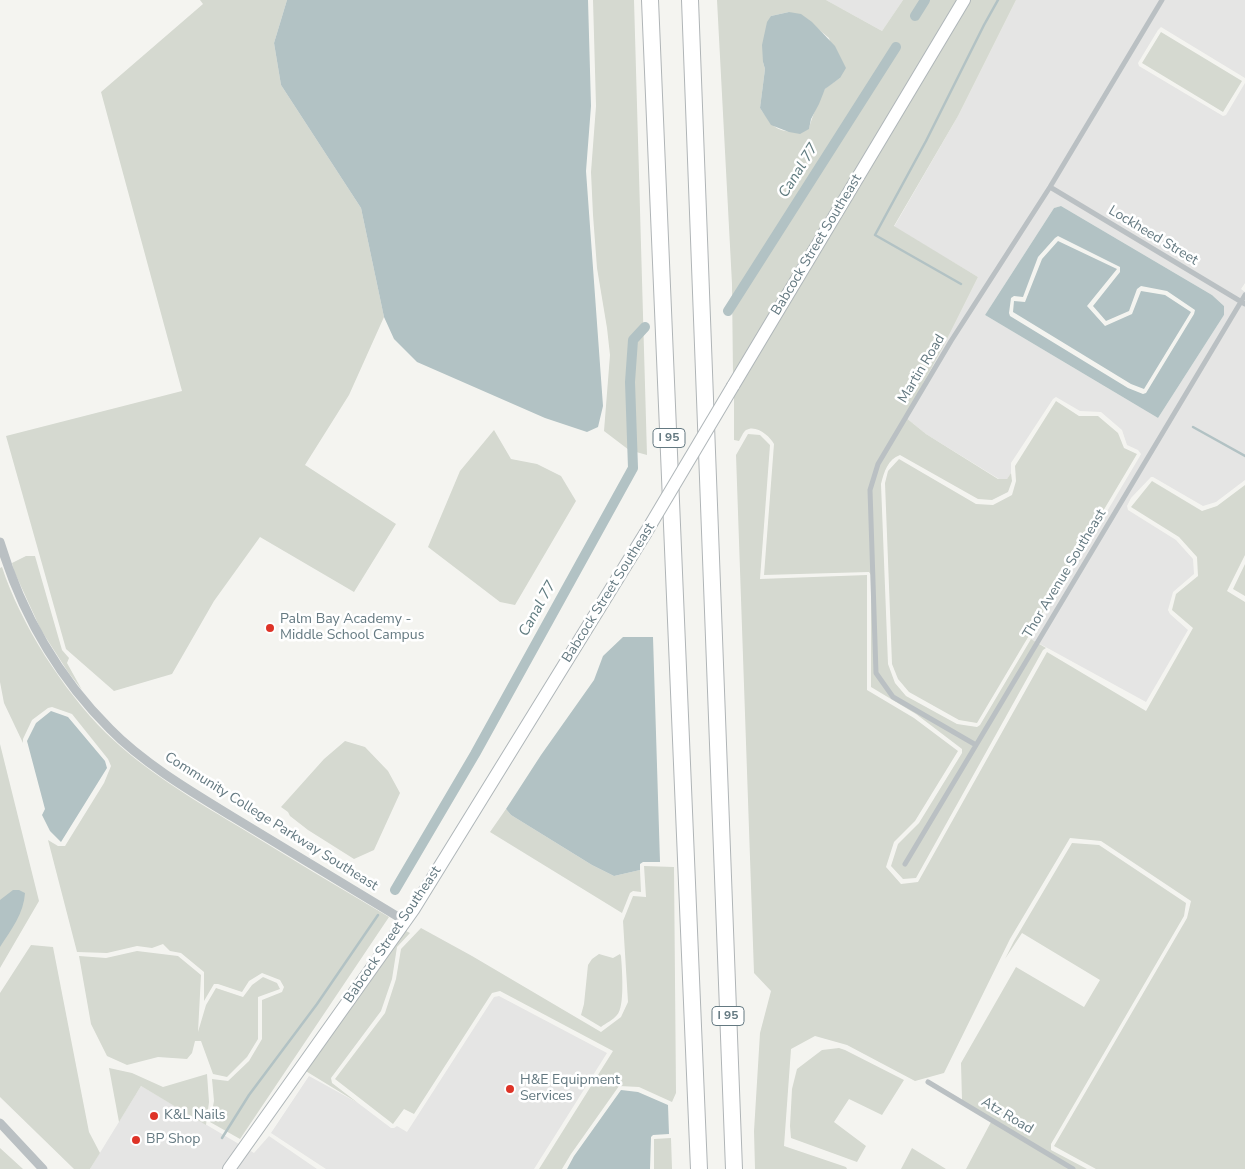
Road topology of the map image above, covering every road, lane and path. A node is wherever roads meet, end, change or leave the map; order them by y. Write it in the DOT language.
graph roads {
  1 [pos="650,0"];
  2 [pos="690,0"];
  3 [pos="964,0"];
  4 [pos="1162,0"];
  5 [pos="1050,187"];
  6 [pos="1245,295"];
  7 [pos="1243,303"];
  8 [pos="0,542"];
  9 [pos="976,745"];
  10 [pos="905,864"];
  11 [pos="405,921"];
  12 [pos="928,1082"];
  13 [pos="0,1123"];
  14 [pos="44,1169"];
  15 [pos="229,1169"];
  16 [pos="699,1169"];
  17 [pos="734,1169"];
  18 [pos="1073,1169"];
  1 -- 16 [label="highway, I 95"];
  2 -- 17 [label="highway, I 95"];
  3 -- 11 [label="main road, Babcock Street Southeast, bridge"];
  4 -- 5 [label="street, Martin Road"];
  5 -- 7 [label="street, Lockheed Street"];
  5 -- 9 [label="street, Martin Road"];
  6 -- 7 [label="street, Thor Avenue Southeast"];
  7 -- 9 [label="street, Thor Avenue Southeast"];
  8 -- 11 [label="street, Community College Parkway Southeast"];
  9 -- 10 [label="street, Thor Avenue Southeast"];
  11 -- 15 [label="main road, Babcock Street Southeast"];
  12 -- 18 [label="street, Atz Road"];
  13 -- 14 [label="street"];
}
